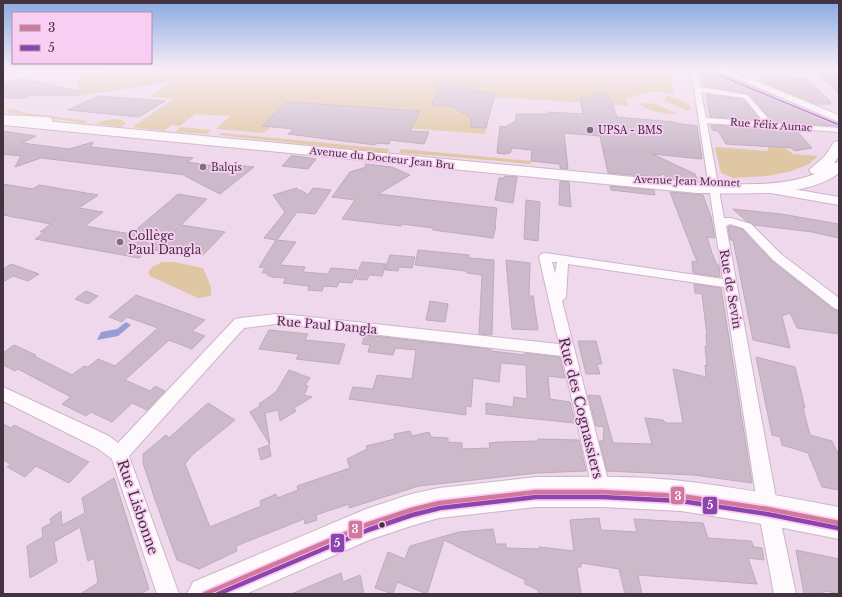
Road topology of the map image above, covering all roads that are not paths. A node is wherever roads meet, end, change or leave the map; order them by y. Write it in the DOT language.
graph roads {
  1 [pos="698,97"];
  2 [pos="747,97"];
  3 [pos="785,97"];
  4 [pos="3,118"];
  5 [pos="839,119"];
  6 [pos="702,120"];
  7 [pos="770,125"];
  8 [pos="68,127"];
  9 [pos="839,130"];
  10 [pos="839,145"];
  11 [pos="839,166"];
  12 [pos="617,181"];
  13 [pos="714,186"];
  14 [pos="696,188"];
  15 [pos="764,188"];
  16 [pos="839,201"];
  17 [pos="717,207"];
  18 [pos="720,225"];
  19 [pos="747,226"];
  20 [pos="563,260"];
  21 [pos="731,284"];
  22 [pos="839,305"];
  23 [pos="560,323"];
  24 [pos="567,351"];
  25 [pos="3,394"];
  26 [pos="119,454"];
  27 [pos="602,492"];
  28 [pos="768,509"];
  29 [pos="839,523"];
  30 [pos="246,587"];
  31 [pos="168,594"];
  32 [pos="205,594"];
  33 [pos="785,594"];
  1 -- 6 [label="street, Rue de Sevin"];
  2 -- 7 [label="street"];
  3 -- 5 [label="street"];
  4 -- 8 [label="main road, Avenue du Docteur Jean Bru"];
  4 -- 8 [label="main road, Avenue du Docteur Jean Bru"];
  6 -- 7 [label="street, Rue Félix Aunac"];
  6 -- 13 [label="street, Rue de Sevin"];
  7 -- 9 [label="street, Rue Félix Aunac"];
  8 -- 12 [label="main road, Avenue du Docteur Jean Bru"];
  10 -- 13 [label="main road, Avenue Jean Monnet"];
  11 -- 15 [label="main road, Avenue Jean Monnet"];
  12 -- 13 [label="main road, Avenue Jean Monnet"];
  12 -- 14 [label="main road, Avenue du Docteur Jean Bru"];
  13 -- 14 [label="main road, Avenue Jean Monnet"];
  13 -- 15 [label="main road, Avenue Jean Monnet"];
  13 -- 17 [label="street, Rue de Sevin"];
  15 -- 16 [label="street"];
  17 -- 18 [label="street, Rue de Sevin"];
  17 -- 19 [label="street"];
  18 -- 19 [label="street"];
  18 -- 21 [label="street, Rue de Sevin"];
  19 -- 22 [label="street"];
  20 -- 21 [label="street"];
  20 -- 23 [label="street"];
  20 -- 23 [label="street"];
  21 -- 28 [label="street, Rue de Sevin"];
  23 -- 24 [label="street, Rue des Cognassiers"];
  24 -- 26 [label="street, Rue Paul Dangla"];
  24 -- 27 [label="street, Rue des Cognassiers"];
  25 -- 26 [label="street, Rue Lisbonne"];
  26 -- 31 [label="street, Rue Lisbonne"];
  27 -- 28 [label="main road"];
  27 -- 30 [label="main road"];
  28 -- 29 [label="main road"];
  28 -- 33 [label="street, Rue de Sevin"];
  30 -- 32 [label="main road"];
}
